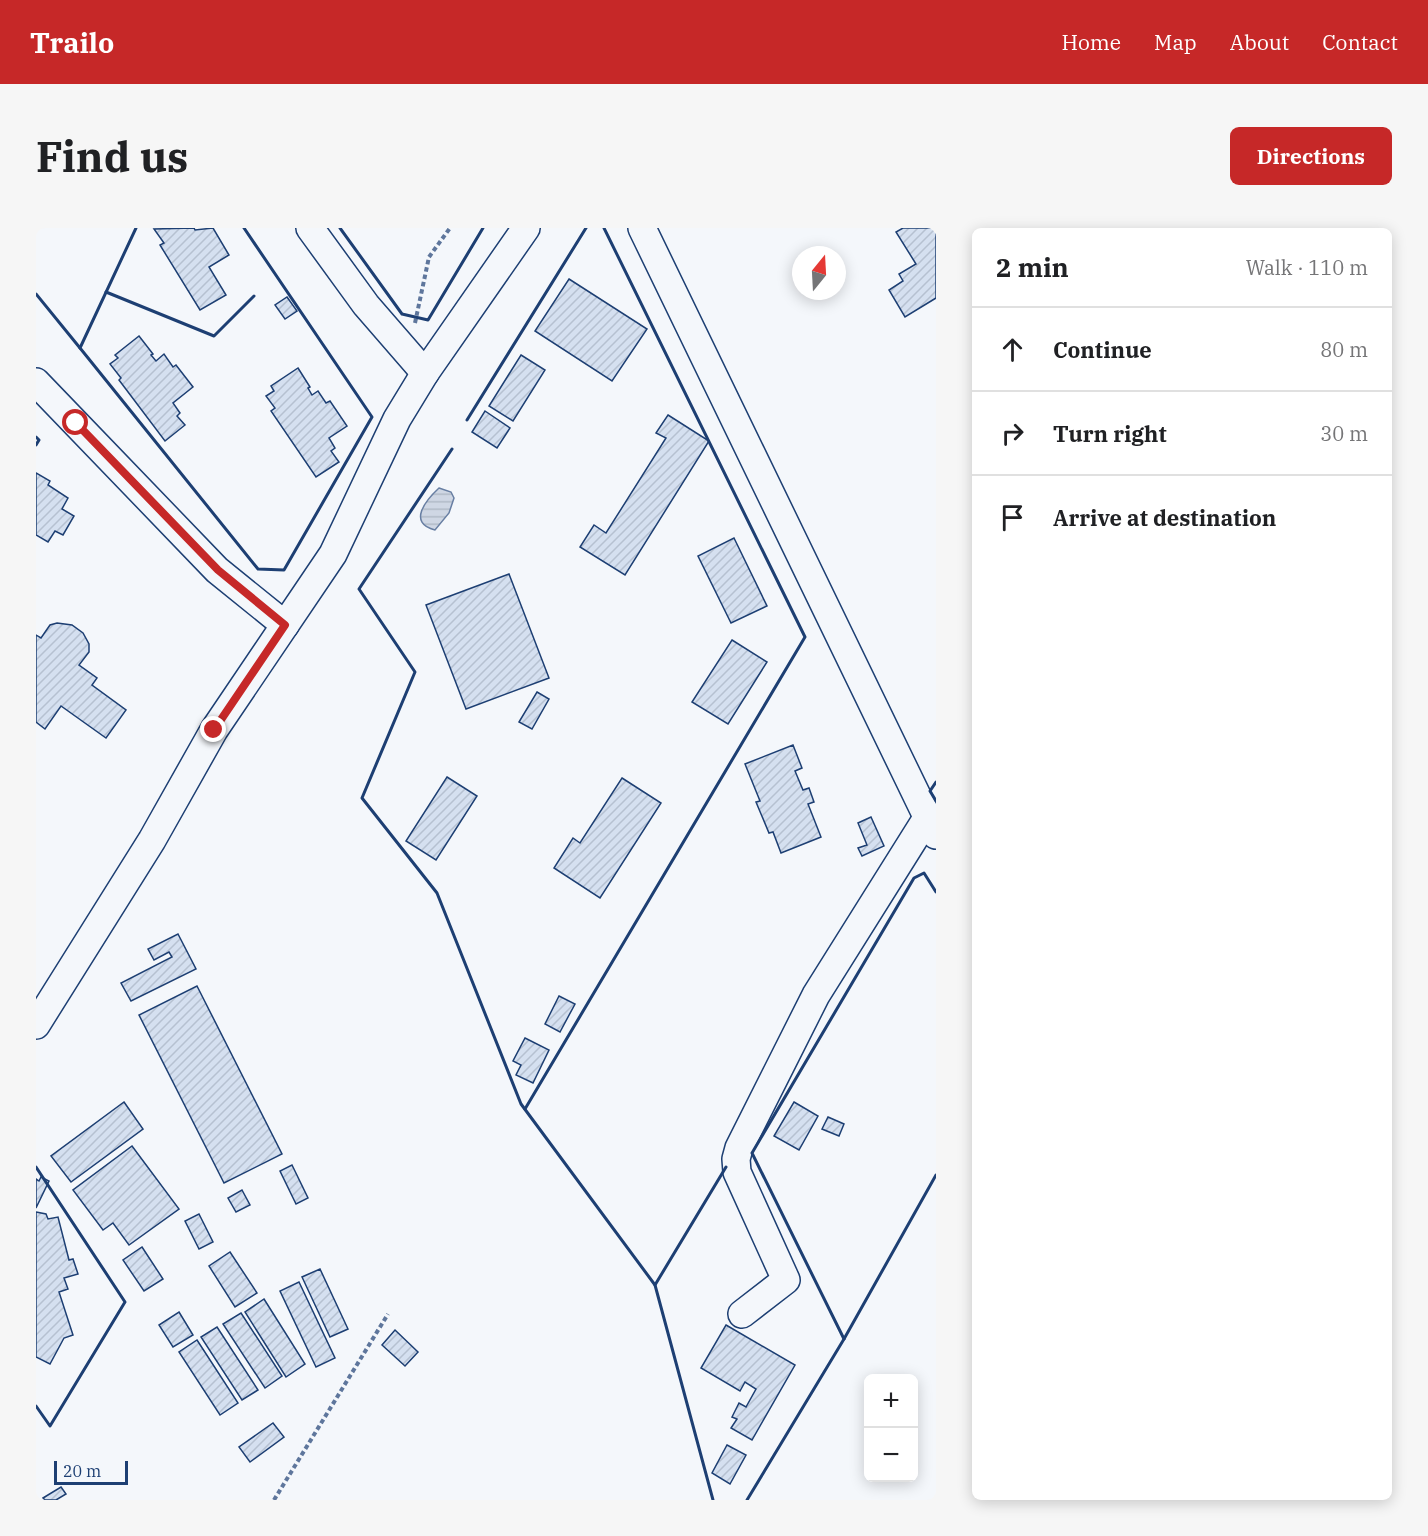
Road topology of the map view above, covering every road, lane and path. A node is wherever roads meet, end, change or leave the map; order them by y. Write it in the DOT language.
graph roads {
  1 [pos="310,228"];
  2 [pos="450,228"];
  3 [pos="526,228"];
  4 [pos="642,228"];
  5 [pos="416,364"];
  6 [pos="36,382"];
  7 [pos="285,625"];
  8 [pos="931,826"];
  9 [pos="36,1025"];
  10 [pos="388,1314"];
  11 [pos="742,1314"];
  12 [pos="274,1500"];
  1 -- 5 [label="street"];
  2 -- 5 [label="path"];
  3 -- 5 [label="street"];
  4 -- 8 [label="street"];
  5 -- 7 [label="street"];
  6 -- 7 [label="street"];
  7 -- 9 [label="street"];
  8 -- 11 [label="street"];
  10 -- 12 [label="path"];
}
